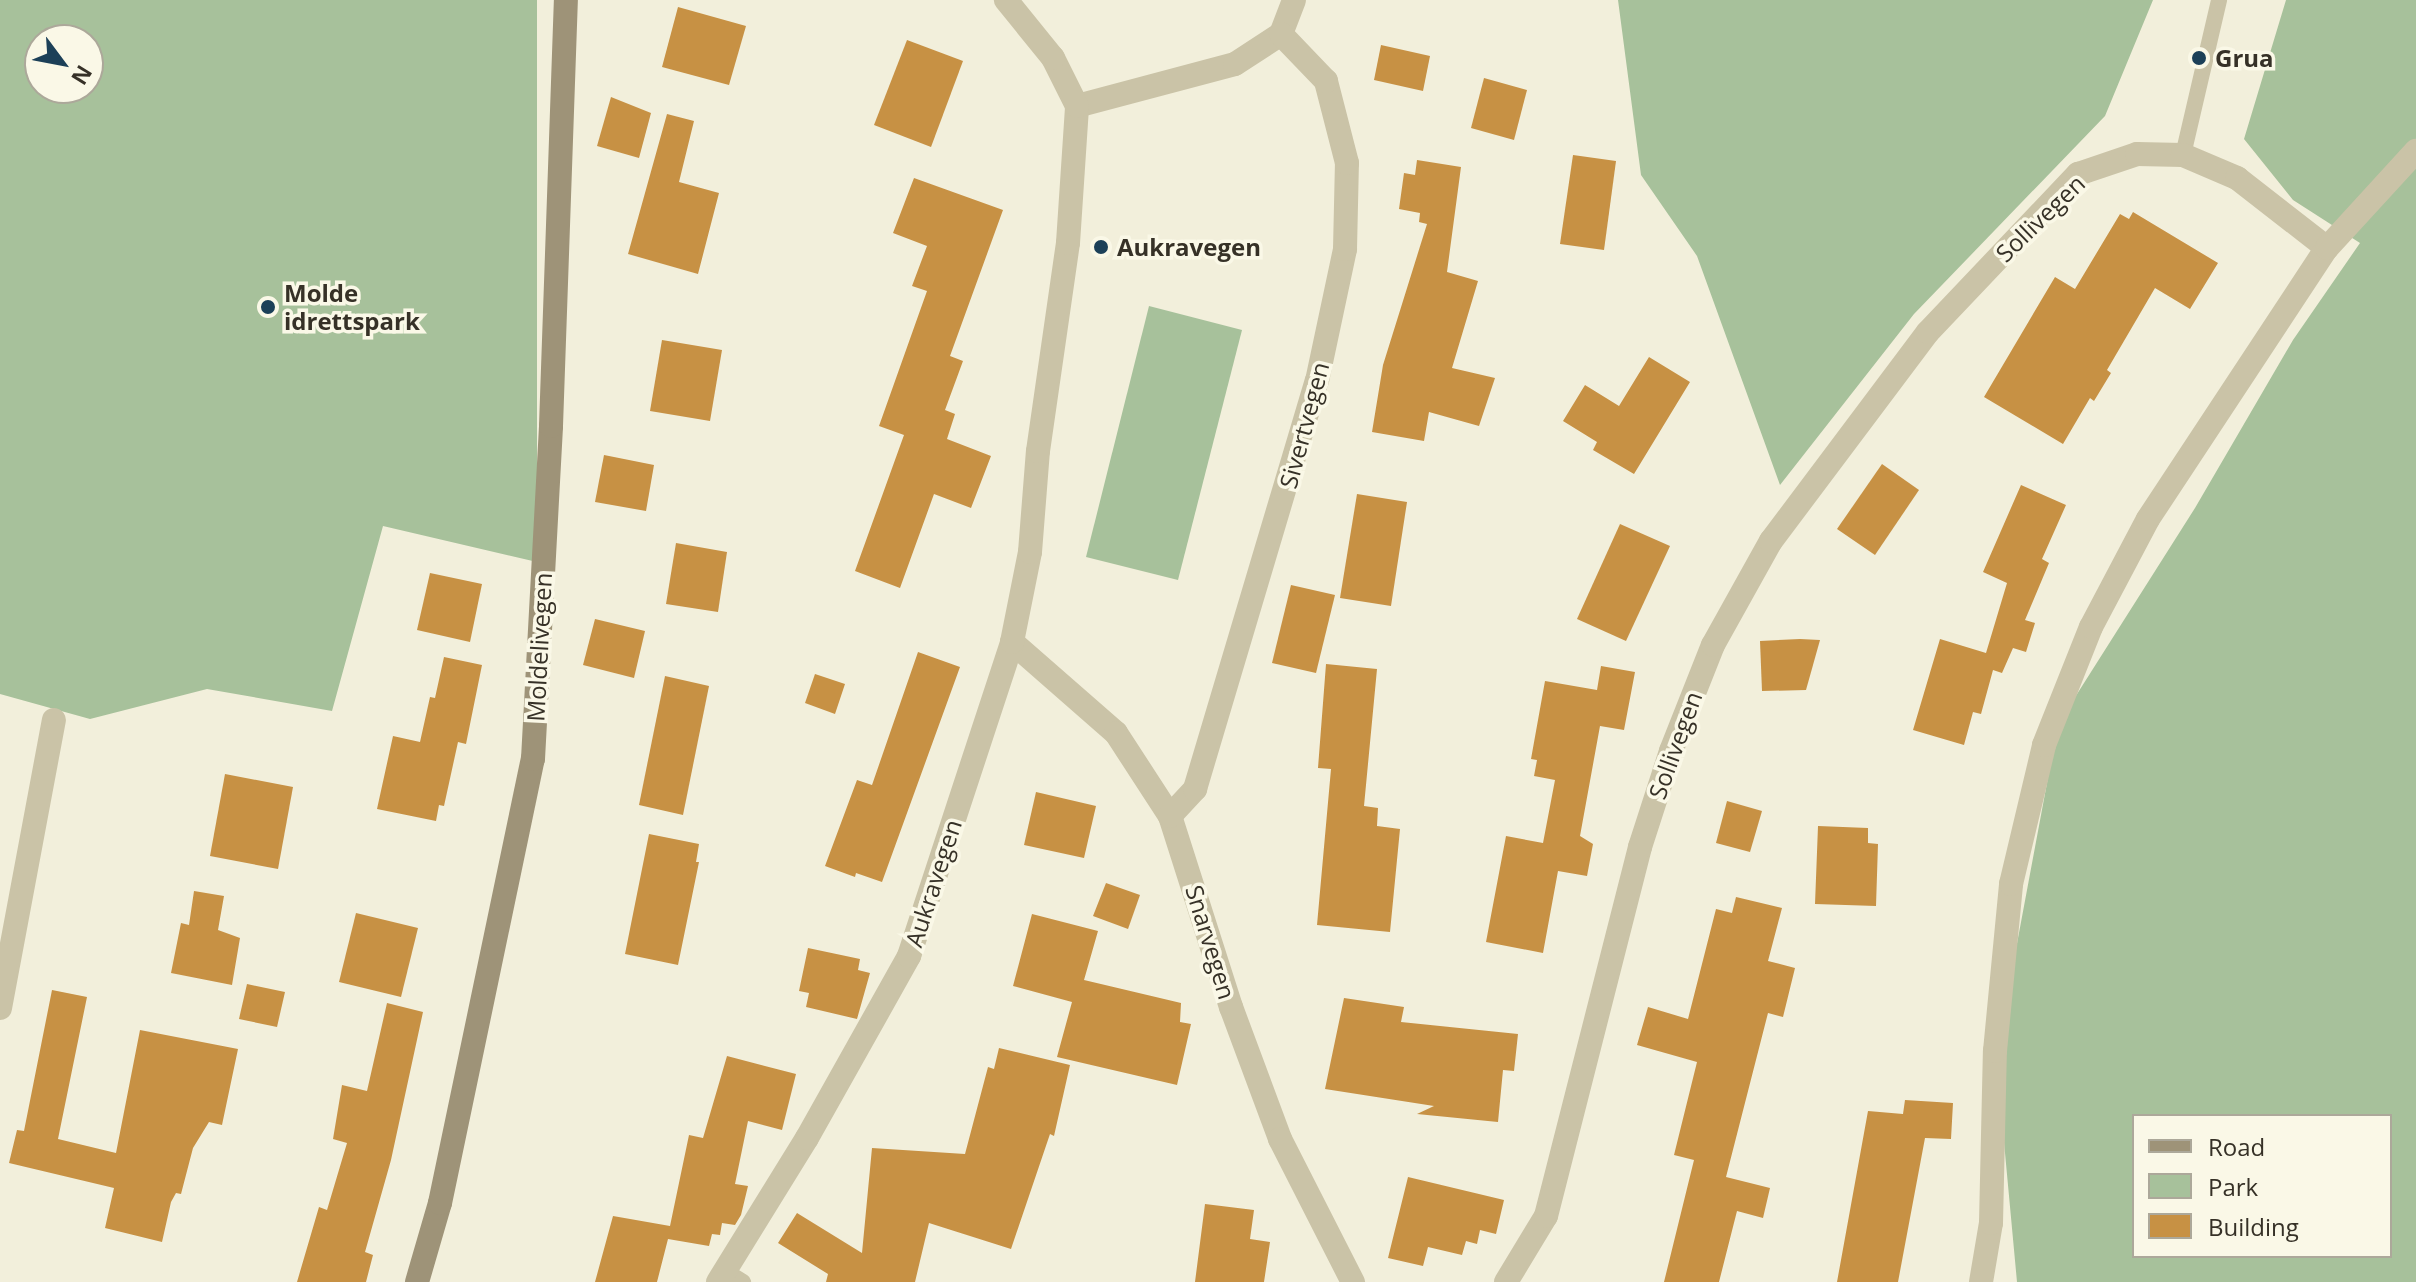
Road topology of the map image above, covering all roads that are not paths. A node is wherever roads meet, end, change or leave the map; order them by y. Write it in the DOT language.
graph roads {
  1 [pos="566,0"];
  2 [pos="1006,0"];
  3 [pos="1294,0"];
  4 [pos="2219,0"];
  5 [pos="1281,34"];
  6 [pos="1077,106"];
  7 [pos="2416,151"];
  8 [pos="2183,155"];
  9 [pos="2327,248"];
  10 [pos="1012,642"];
  11 [pos="54,720"];
  12 [pos="1170,816"];
  13 [pos="0,1008"];
  14 [pos="729,1279"];
  15 [pos="417,1282"];
  16 [pos="1353,1282"];
  17 [pos="1506,1282"];
  18 [pos="1981,1282"];
  1 -- 15 [label="main road, Moldelivegen"];
  2 -- 6 [label="street"];
  3 -- 5 [label="street"];
  4 -- 8 [label="lane"];
  5 -- 6 [label="street"];
  5 -- 12 [label="street, Sivertvegen"];
  6 -- 10 [label="street, Aukravegen"];
  7 -- 9 [label="street"];
  8 -- 9 [label="street, Sollivegen"];
  8 -- 17 [label="street, Sollivegen"];
  9 -- 18 [label="street"];
  10 -- 12 [label="street, Snarvegen"];
  10 -- 14 [label="street, Aukravegen"];
  11 -- 13 [label="street"];
  12 -- 16 [label="street, Snarvegen"];
}
